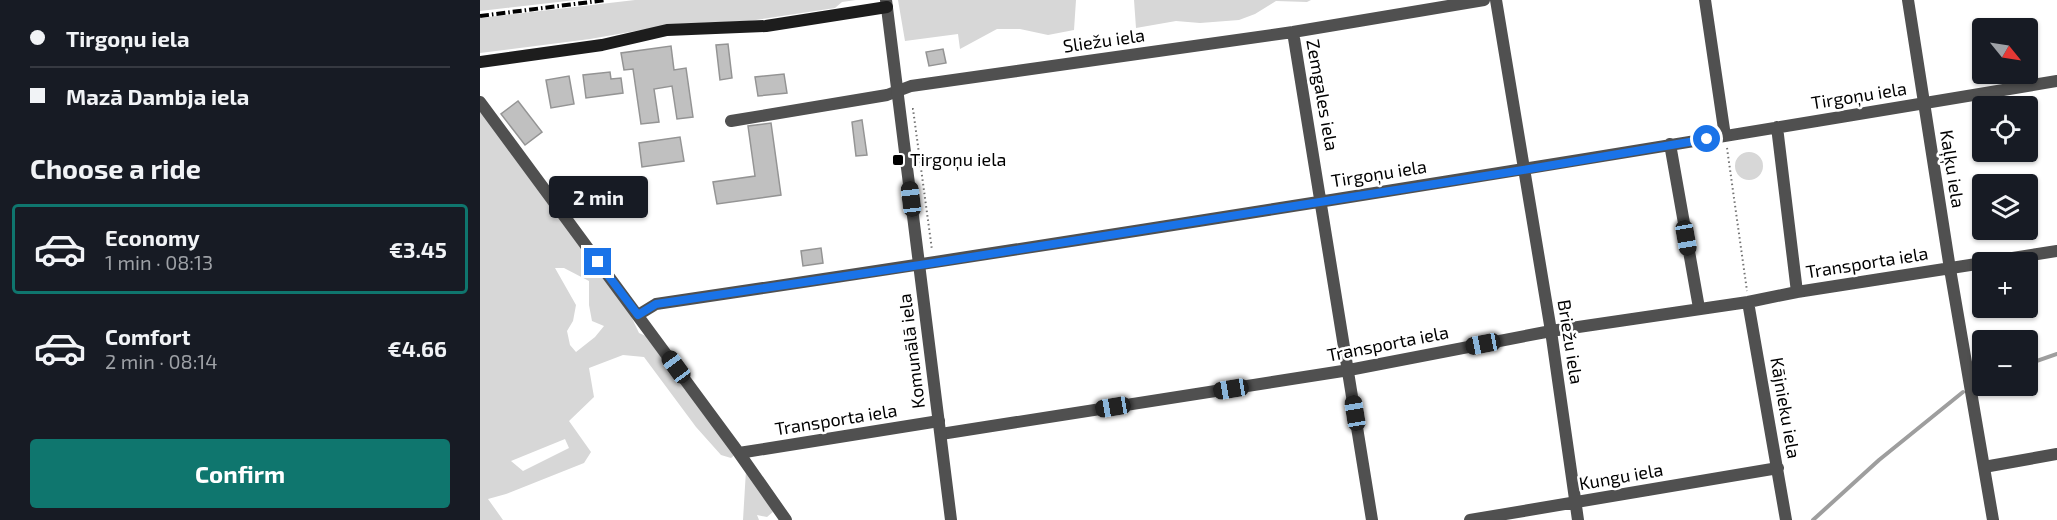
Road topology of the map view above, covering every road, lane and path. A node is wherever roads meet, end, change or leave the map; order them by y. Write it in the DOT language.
graph roads {
  1 [pos="1484,0"];
  2 [pos="1496,0"];
  3 [pos="1705,0"];
  4 [pos="1908,0"];
  5 [pos="887,3"];
  6 [pos="1293,32"];
  7 [pos="480,62"];
  8 [pos="2057,81"];
  9 [pos="897,91"];
  10 [pos="480,102"];
  11 [pos="1924,104"];
  12 [pos="731,121"];
  13 [pos="1777,127"];
  14 [pos="1725,136"];
  15 [pos="1670,144"];
  16 [pos="1523,170"];
  17 [pos="1322,201"];
  18 [pos="2057,251"];
  19 [pos="2038,254"];
  20 [pos="920,265"];
  21 [pos="1972,265"];
  22 [pos="1950,269"];
  23 [pos="1797,292"];
  24 [pos="1748,302"];
  25 [pos="1699,308"];
  26 [pos="638,315"];
  27 [pos="1551,331"];
  28 [pos="1349,370"];
  29 [pos="939,421"];
  30 [pos="941,435"];
  31 [pos="739,453"];
  32 [pos="2057,454"];
  33 [pos="1984,467"];
  34 [pos="1778,468"];
  35 [pos="1575,504"];
  36 [pos="786,520"];
  37 [pos="951,520"];
  38 [pos="1372,520"];
  39 [pos="1470,520"];
  40 [pos="1578,520"];
  41 [pos="1786,520"];
  42 [pos="1993,520"];
  1 -- 6 [label="street, Sliežu iela"];
  2 -- 16 [label="street, Briežu iela"];
  3 -- 14 [label="street"];
  4 -- 11 [label="street, Kaļķu iela"];
  5 -- 7 [label="main road"];
  5 -- 9 [label="street, Komunālā iela"];
  6 -- 9 [label="street, Sliežu iela"];
  6 -- 17 [label="street, Zemgales iela"];
  8 -- 11 [label="street, Tirgoņu iela"];
  9 -- 12 [label="street, Sliežu iela"];
  9 -- 20 [label="street, Komunālā iela"];
  10 -- 26 [label="street"];
  11 -- 13 [label="street, Tirgoņu iela"];
  11 -- 22 [label="street, Kaļķu iela"];
  13 -- 14 [label="street, Tirgoņu iela"];
  13 -- 23 [label="street"];
  14 -- 15 [label="street, Tirgoņu iela"];
  14 -- 24 [label="path"];
  15 -- 16 [label="street, Tirgoņu iela"];
  15 -- 25 [label="street"];
  16 -- 17 [label="street, Tirgoņu iela"];
  16 -- 27 [label="street, Briežu iela"];
  17 -- 20 [label="street, Tirgoņu iela"];
  17 -- 28 [label="street, Zemgales iela"];
  18 -- 19 [label="street, Transporta iela"];
  20 -- 26 [label="street, Tirgoņu iela"];
  20 -- 29 [label="street, Komunālā iela"];
  21 -- 22 [label="street, Transporta iela"];
  22 -- 23 [label="street, Transporta iela"];
  22 -- 33 [label="street, Kaļķu iela"];
  23 -- 24 [label="street, Transporta iela"];
  24 -- 25 [label="street, Transporta iela"];
  24 -- 34 [label="street, Kājnieku iela"];
  25 -- 27 [label="street, Transporta iela"];
  26 -- 31 [label="street"];
  27 -- 28 [label="street, Transporta iela"];
  27 -- 35 [label="street, Briežu iela"];
  28 -- 30 [label="street, Transporta iela"];
  28 -- 38 [label="street, Zemgales iela"];
  29 -- 30 [label="street, Komunālā iela"];
  29 -- 31 [label="street, Transporta iela"];
  30 -- 37 [label="street, Komunālā iela"];
  31 -- 36 [label="street"];
  32 -- 33 [label="street"];
  33 -- 42 [label="street, Kaļķu iela"];
  34 -- 35 [label="street, Kungu iela"];
  34 -- 41 [label="street, Kājnieku iela"];
  35 -- 39 [label="street, Kungu iela"];
  35 -- 40 [label="street, Briežu iela"];
}
